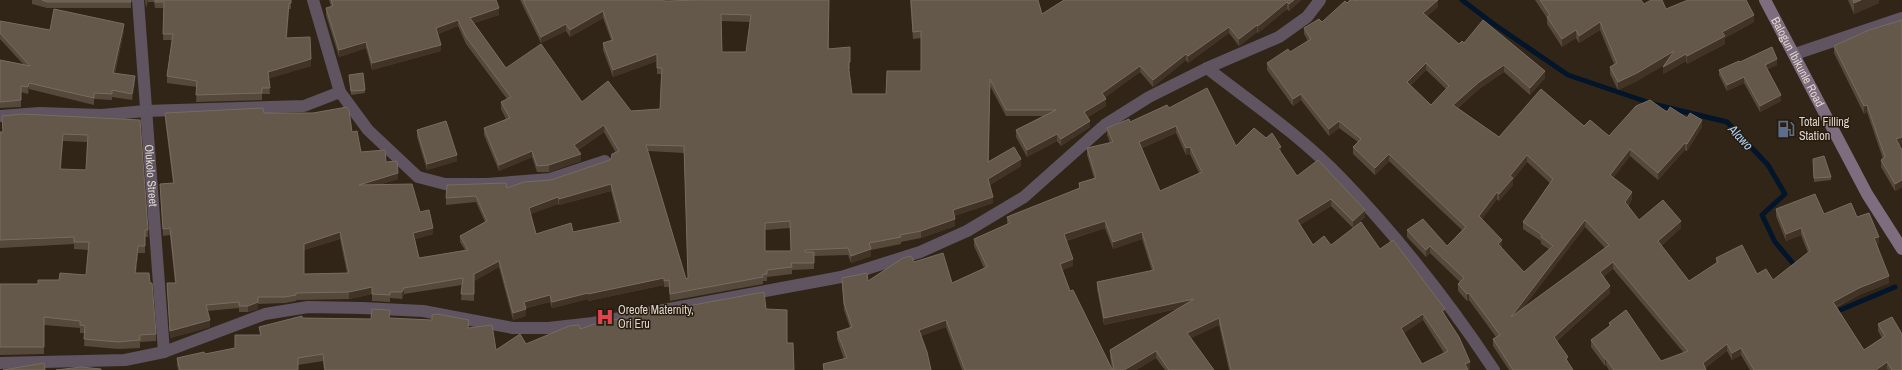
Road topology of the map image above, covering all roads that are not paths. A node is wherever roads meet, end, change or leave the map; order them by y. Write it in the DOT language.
graph roads {
  1 [pos="138,0"];
  2 [pos="313,0"];
  3 [pos="1320,0"];
  4 [pos="1765,0"];
  5 [pos="1902,18"];
  6 [pos="1795,54"];
  7 [pos="1207,68"];
  8 [pos="340,92"];
  9 [pos="146,111"];
  10 [pos="0,116"];
  11 [pos="605,161"];
  12 [pos="1902,249"];
  13 [pos="164,352"];
  14 [pos="0,363"];
  15 [pos="1494,370"];
  1 -- 9 [label="street, Olukolo Street"];
  2 -- 8 [label="street"];
  3 -- 7 [label="street"];
  4 -- 6 [label="street, Balogun Ibikunle Road"];
  5 -- 6 [label="street"];
  6 -- 12 [label="street, Balogun Ibikunle Road"];
  7 -- 13 [label="street"];
  7 -- 15 [label="street"];
  8 -- 9 [label="street"];
  8 -- 11 [label="street"];
  9 -- 10 [label="street"];
  9 -- 13 [label="street, Olukolo Street"];
  13 -- 14 [label="street"];
}
